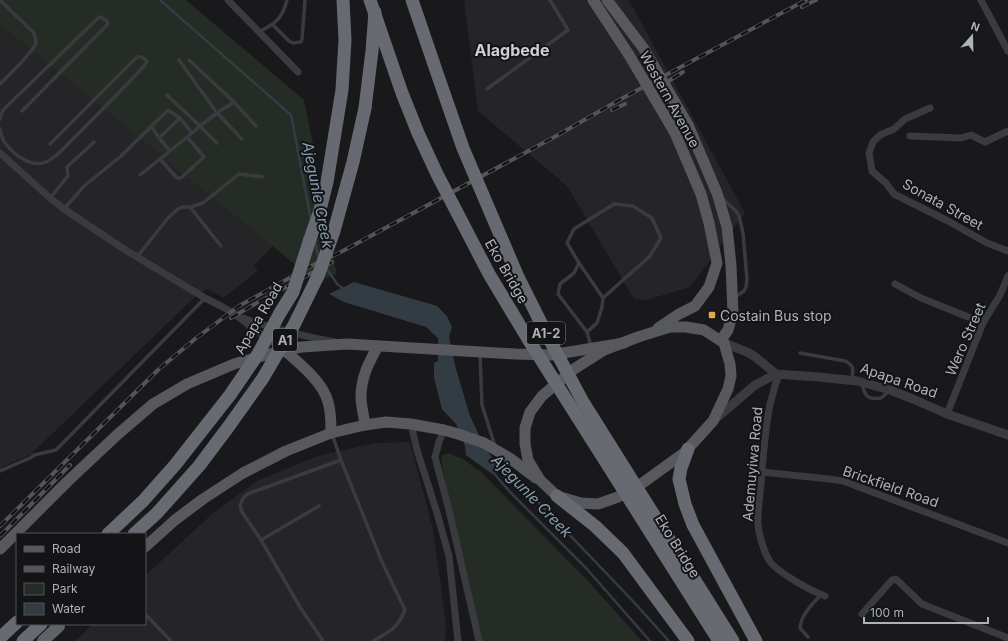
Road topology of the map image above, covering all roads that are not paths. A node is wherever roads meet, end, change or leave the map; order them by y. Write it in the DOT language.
graph roads {
  1 [pos="0,0"];
  2 [pos="228,0"];
  3 [pos="287,0"];
  4 [pos="305,0"];
  5 [pos="343,0"];
  6 [pos="370,0"];
  7 [pos="376,0"];
  8 [pos="412,0"];
  9 [pos="550,0"];
  10 [pos="593,0"];
  11 [pos="607,0"];
  12 [pos="981,0"];
  13 [pos="273,24"];
  14 [pos="259,32"];
  15 [pos="1008,50"];
  16 [pos="179,60"];
  17 [pos="189,60"];
  18 [pos="298,72"];
  19 [pos="0,84"];
  20 [pos="487,89"];
  21 [pos="167,95"];
  22 [pos="234,102"];
  23 [pos="930,108"];
  24 [pos="22,111"];
  25 [pos="217,113"];
  26 [pos="180,118"];
  27 [pos="0,119"];
  28 [pos="151,126"];
  29 [pos="200,126"];
  30 [pos="256,126"];
  31 [pos="0,129"];
  32 [pos="1008,131"];
  33 [pos="192,133"];
  34 [pos="910,136"];
  35 [pos="187,137"];
  36 [pos="159,138"];
  37 [pos="242,139"];
  38 [pos="94,142"];
  39 [pos="217,143"];
  40 [pos="50,144"];
  41 [pos="10,150"];
  42 [pos="170,151"];
  43 [pos="2,154"];
  44 [pos="160,159"];
  45 [pos="140,175"];
  46 [pos="263,177"];
  47 [pos="717,193"];
  48 [pos="50,198"];
  49 [pos="190,207"];
  50 [pos="64,209"];
  51 [pos="221,246"];
  52 [pos="1008,251"];
  53 [pos="137,257"];
  54 [pos="579,263"];
  55 [pos="1008,276"];
  56 [pos="895,284"];
  57 [pos="204,298"];
  58 [pos="603,298"];
  59 [pos="732,300"];
  60 [pos="236,315"];
  61 [pos="983,323"];
  62 [pos="587,332"];
  63 [pos="652,332"];
  64 [pos="722,342"];
  65 [pos="624,343"];
  66 [pos="347,344"];
  67 [pos="378,346"];
  68 [pos="592,347"];
  69 [pos="284,350"];
  70 [pos="480,351"];
  71 [pos="800,353"];
  72 [pos="778,375"];
  73 [pos="857,381"];
  74 [pos="947,414"];
  75 [pos="713,421"];
  76 [pos="411,424"];
  77 [pos="365,425"];
  78 [pos="444,430"];
  79 [pos="331,433"];
  80 [pos="1008,435"];
  81 [pos="688,449"];
  82 [pos="497,451"];
  83 [pos="341,460"];
  84 [pos="0,471"];
  85 [pos="762,472"];
  86 [pos="540,480"];
  87 [pos="557,496"];
  88 [pos="319,506"];
  89 [pos="449,510"];
  90 [pos="437,512"];
  91 [pos="109,533"];
  92 [pos="135,533"];
  93 [pos="261,540"];
  94 [pos="1008,543"];
  95 [pos="146,546"];
  96 [pos="0,549"];
  97 [pos="823,596"];
  98 [pos="862,614"];
  99 [pos="146,615"];
  100 [pos="16,623"];
  101 [pos="40,625"];
  102 [pos="60,625"];
  103 [pos="808,637"];
  104 [pos="0,638"];
  105 [pos="1008,638"];
  106 [pos="23,641"];
  107 [pos="43,641"];
  108 [pos="49,641"];
  109 [pos="171,641"];
  110 [pos="323,641"];
  111 [pos="373,641"];
  112 [pos="458,641"];
  113 [pos="479,641"];
  114 [pos="688,641"];
  115 [pos="719,641"];
  116 [pos="733,641"];
  117 [pos="756,641"];
  1 -- 19 [label="lane"];
  2 -- 14 [label="street"];
  3 -- 13 [label="lane"];
  4 -- 13 [label="lane"];
  5 -- 91 [label="highway, Apapa Road / A1, bridge"];
  6 -- 115 [label="highway, Eko Bridge / A1-2, bridge"];
  7 -- 92 [label="highway, A1, bridge"];
  8 -- 116 [label="highway, Eko Bridge / A1-2, bridge"];
  9 -- 20 [label="lane"];
  10 -- 63 [label="main road, Western Avenue, bridge"];
  11 -- 47 [label="main road, Western Avenue, bridge"];
  12 -- 15 [label="street"];
  13 -- 14 [label="lane"];
  14 -- 18 [label="street"];
  16 -- 25 [label="lane"];
  17 -- 22 [label="lane"];
  21 -- 29 [label="lane"];
  22 -- 25 [label="lane"];
  22 -- 30 [label="lane"];
  23 -- 52 [label="street, Sonata Street"];
  24 -- 27 [label="lane"];
  25 -- 29 [label="lane"];
  25 -- 37 [label="lane"];
  26 -- 28 [label="lane"];
  26 -- 33 [label="lane"];
  26 -- 36 [label="lane"];
  28 -- 36 [label="lane"];
  28 -- 50 [label="lane"];
  29 -- 33 [label="lane"];
  29 -- 39 [label="lane"];
  31 -- 41 [label="lane"];
  32 -- 34 [label="street"];
  33 -- 35 [label="lane"];
  35 -- 42 [label="lane"];
  35 -- 44 [label="lane"];
  36 -- 42 [label="lane"];
  38 -- 48 [label="lane"];
  40 -- 41 [label="lane"];
  41 -- 43 [label="lane"];
  42 -- 44 [label="lane"];
  43 -- 48 [label="street"];
  44 -- 45 [label="lane"];
  46 -- 49 [label="lane"];
  47 -- 59 [label="main road, Western Avenue"];
  47 -- 59 [label="lane"];
  48 -- 50 [label="street"];
  49 -- 51 [label="lane"];
  49 -- 53 [label="lane"];
  50 -- 53 [label="street"];
  53 -- 57 [label="street"];
  54 -- 58 [label="lane"];
  54 -- 58 [label="lane"];
  54 -- 62 [label="lane"];
  55 -- 61 [label="street, Wero Street"];
  56 -- 61 [label="street"];
  57 -- 60 [label="street"];
  57 -- 84 [label="lane"];
  58 -- 62 [label="lane"];
  59 -- 64 [label="main road, Western Avenue"];
  60 -- 66 [label="street"];
  60 -- 69 [label="street"];
  61 -- 74 [label="street, Wero Street"];
  62 -- 68 [label="lane"];
  63 -- 64 [label="main road"];
  63 -- 65 [label="main road"];
  64 -- 72 [label="street"];
  64 -- 75 [label="main road"];
  65 -- 68 [label="main road"];
  65 -- 86 [label="main road"];
  66 -- 67 [label="main road"];
  66 -- 69 [label="main road"];
  67 -- 70 [label="main road"];
  67 -- 77 [label="main road"];
  68 -- 70 [label="main road"];
  69 -- 79 [label="main road"];
  69 -- 96 [label="main road"];
  70 -- 82 [label="lane"];
  71 -- 73 [label="lane"];
  72 -- 73 [label="street, Apapa Road"];
  72 -- 75 [label="street"];
  72 -- 85 [label="street, Ademuyiwa Road"];
  73 -- 74 [label="street, Apapa Road"];
  74 -- 80 [label="street, Apapa Road"];
  75 -- 81 [label="main road"];
  76 -- 77 [label="main road"];
  76 -- 78 [label="main road"];
  76 -- 90 [label="street"];
  77 -- 79 [label="main road"];
  78 -- 82 [label="main road"];
  78 -- 89 [label="street"];
  79 -- 83 [label="lane"];
  79 -- 95 [label="main road"];
  81 -- 87 [label="main road"];
  81 -- 117 [label="highway"];
  82 -- 86 [label="main road"];
  83 -- 93 [label="lane"];
  83 -- 111 [label="lane"];
  85 -- 94 [label="street, Brickfield Road"];
  85 -- 97 [label="street, Ademuyiwa Road"];
  86 -- 87 [label="main road"];
  87 -- 114 [label="highway"];
  88 -- 93 [label="lane"];
  89 -- 90 [label="street"];
  89 -- 113 [label="street"];
  90 -- 112 [label="street"];
  93 -- 110 [label="lane"];
  97 -- 103 [label="lane"];
  98 -- 105 [label="street"];
  99 -- 109 [label="lane"];
  100 -- 104 [label="highway"];
  101 -- 106 [label="highway"];
  102 -- 107 [label="highway"];
  102 -- 108 [label="main road"];
}
